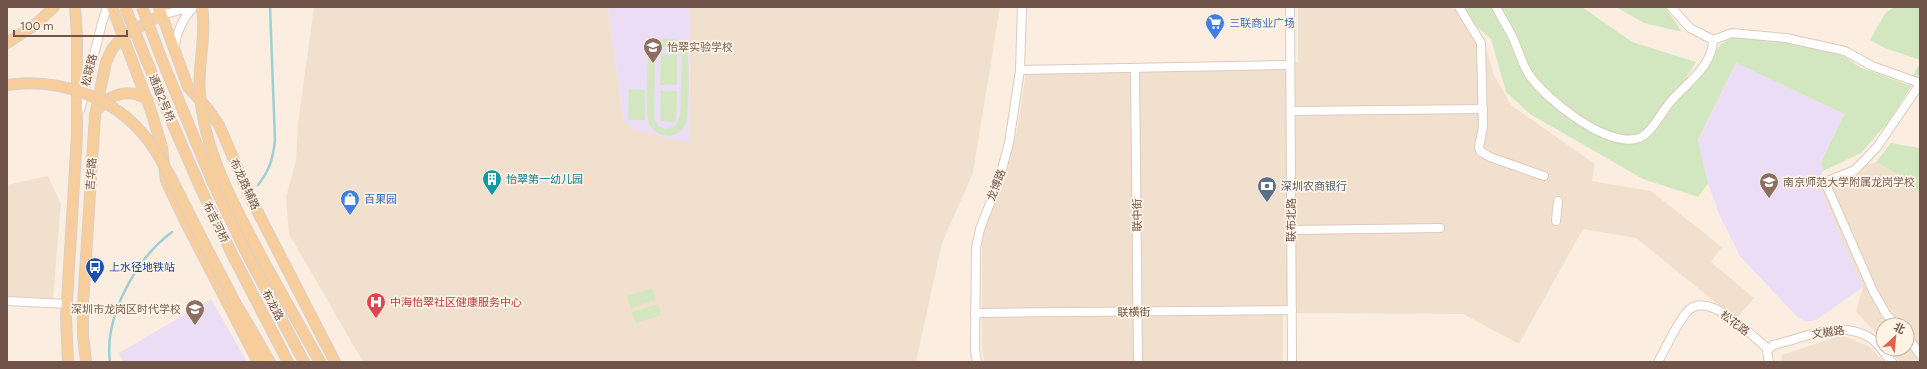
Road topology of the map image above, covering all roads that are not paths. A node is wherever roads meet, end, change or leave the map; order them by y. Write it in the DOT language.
graph roads {
  1 [pos="54,7"];
  2 [pos="75,7"];
  3 [pos="108,7"];
  4 [pos="112,7"];
  5 [pos="125,7"];
  6 [pos="142,7"];
  7 [pos="193,7"];
  8 [pos="202,7"];
  9 [pos="1022,7"];
  10 [pos="1290,7"];
  11 [pos="1459,7"];
  12 [pos="1496,7"];
  13 [pos="1671,7"];
  14 [pos="160,11"];
  15 [pos="123,36"];
  16 [pos="1713,40"];
  17 [pos="7,43"];
  18 [pos="175,53"];
  19 [pos="1290,65"];
  20 [pos="1135,68"];
  21 [pos="1020,70"];
  22 [pos="1920,84"];
  23 [pos="7,85"];
  24 [pos="148,100"];
  25 [pos="1483,109"];
  26 [pos="1291,111"];
  27 [pos="95,115"];
  28 [pos="77,135"];
  29 [pos="1544,176"];
  30 [pos="214,183"];
  31 [pos="200,189"];
  32 [pos="1558,201"];
  33 [pos="1556,221"];
  34 [pos="1440,228"];
  35 [pos="1291,230"];
  36 [pos="244,248"];
  37 [pos="232,254"];
  38 [pos="7,300"];
  39 [pos="67,304"];
  40 [pos="1292,310"];
  41 [pos="1138,312"];
  42 [pos="975,313"];
  43 [pos="1889,317"];
  44 [pos="1768,348"];
  45 [pos="65,362"];
  46 [pos="68,362"];
  47 [pos="86,362"];
  48 [pos="258,362"];
  49 [pos="270,362"];
  50 [pos="288,362"];
  51 [pos="304,362"];
  52 [pos="320,362"];
  53 [pos="335,362"];
  54 [pos="977,362"];
  55 [pos="1138,362"];
  56 [pos="1292,362"];
  57 [pos="1658,362"];
  58 [pos="1769,362"];
  59 [pos="1892,362"];
  1 -- 17 [label="main road"];
  2 -- 28 [label="main road, 吉华路"];
  3 -- 28 [label="street, 松联路"];
  4 -- 15 [label="main road"];
  5 -- 31 [label="main road, 通道2号桥, bridge"];
  6 -- 30 [label="main road, 通道2号桥, bridge"];
  7 -- 14 [label="street"];
  7 -- 18 [label="street"];
  8 -- 52 [label="main road, bridge"];
  9 -- 21 [label="street, 龙博路"];
  10 -- 19 [label="street, 联布北路"];
  11 -- 25 [label="street"];
  12 -- 16 [label="street"];
  13 -- 16 [label="street"];
  14 -- 15 [label="main road, 吉华路"];
  14 -- 18 [label="main road, 布龙路辅路"];
  15 -- 24 [label="main road"];
  15 -- 27 [label="main road, 吉华路"];
  16 -- 22 [label="street"];
  18 -- 53 [label="main road, 布龙路辅路"];
  19 -- 20 [label="street"];
  19 -- 26 [label="street, 联布北路"];
  20 -- 21 [label="street"];
  20 -- 41 [label="street, 联中街"];
  21 -- 42 [label="street, 龙博路"];
  22 -- 43 [label="street"];
  23 -- 49 [label="main road, bridge"];
  24 -- 27 [label="main road"];
  24 -- 48 [label="main road"];
  25 -- 26 [label="street"];
  25 -- 29 [label="street"];
  26 -- 35 [label="street, 联布北路"];
  27 -- 47 [label="main road, 吉华路"];
  28 -- 39 [label="main road, 吉华路"];
  30 -- 36 [label="main road, 布吉河桥"];
  31 -- 37 [label="main road, 布吉河桥"];
  32 -- 33 [label="street"];
  34 -- 35 [label="street"];
  35 -- 40 [label="street, 联布北路"];
  36 -- 51 [label="main road, 布龙路"];
  37 -- 50 [label="main road, 布龙路"];
  38 -- 39 [label="street"];
  39 -- 46 [label="main road, 吉华路"];
  40 -- 41 [label="street, 联横街"];
  40 -- 56 [label="street, 联布北路"];
  41 -- 42 [label="street, 联横街"];
  41 -- 55 [label="street, 联中街"];
  42 -- 54 [label="street, 龙博路"];
  44 -- 57 [label="street, 松花路"];
  44 -- 58 [label="street"];
  44 -- 59 [label="street, 文樾路"];
  45 -- 46 [label="street"];
}
